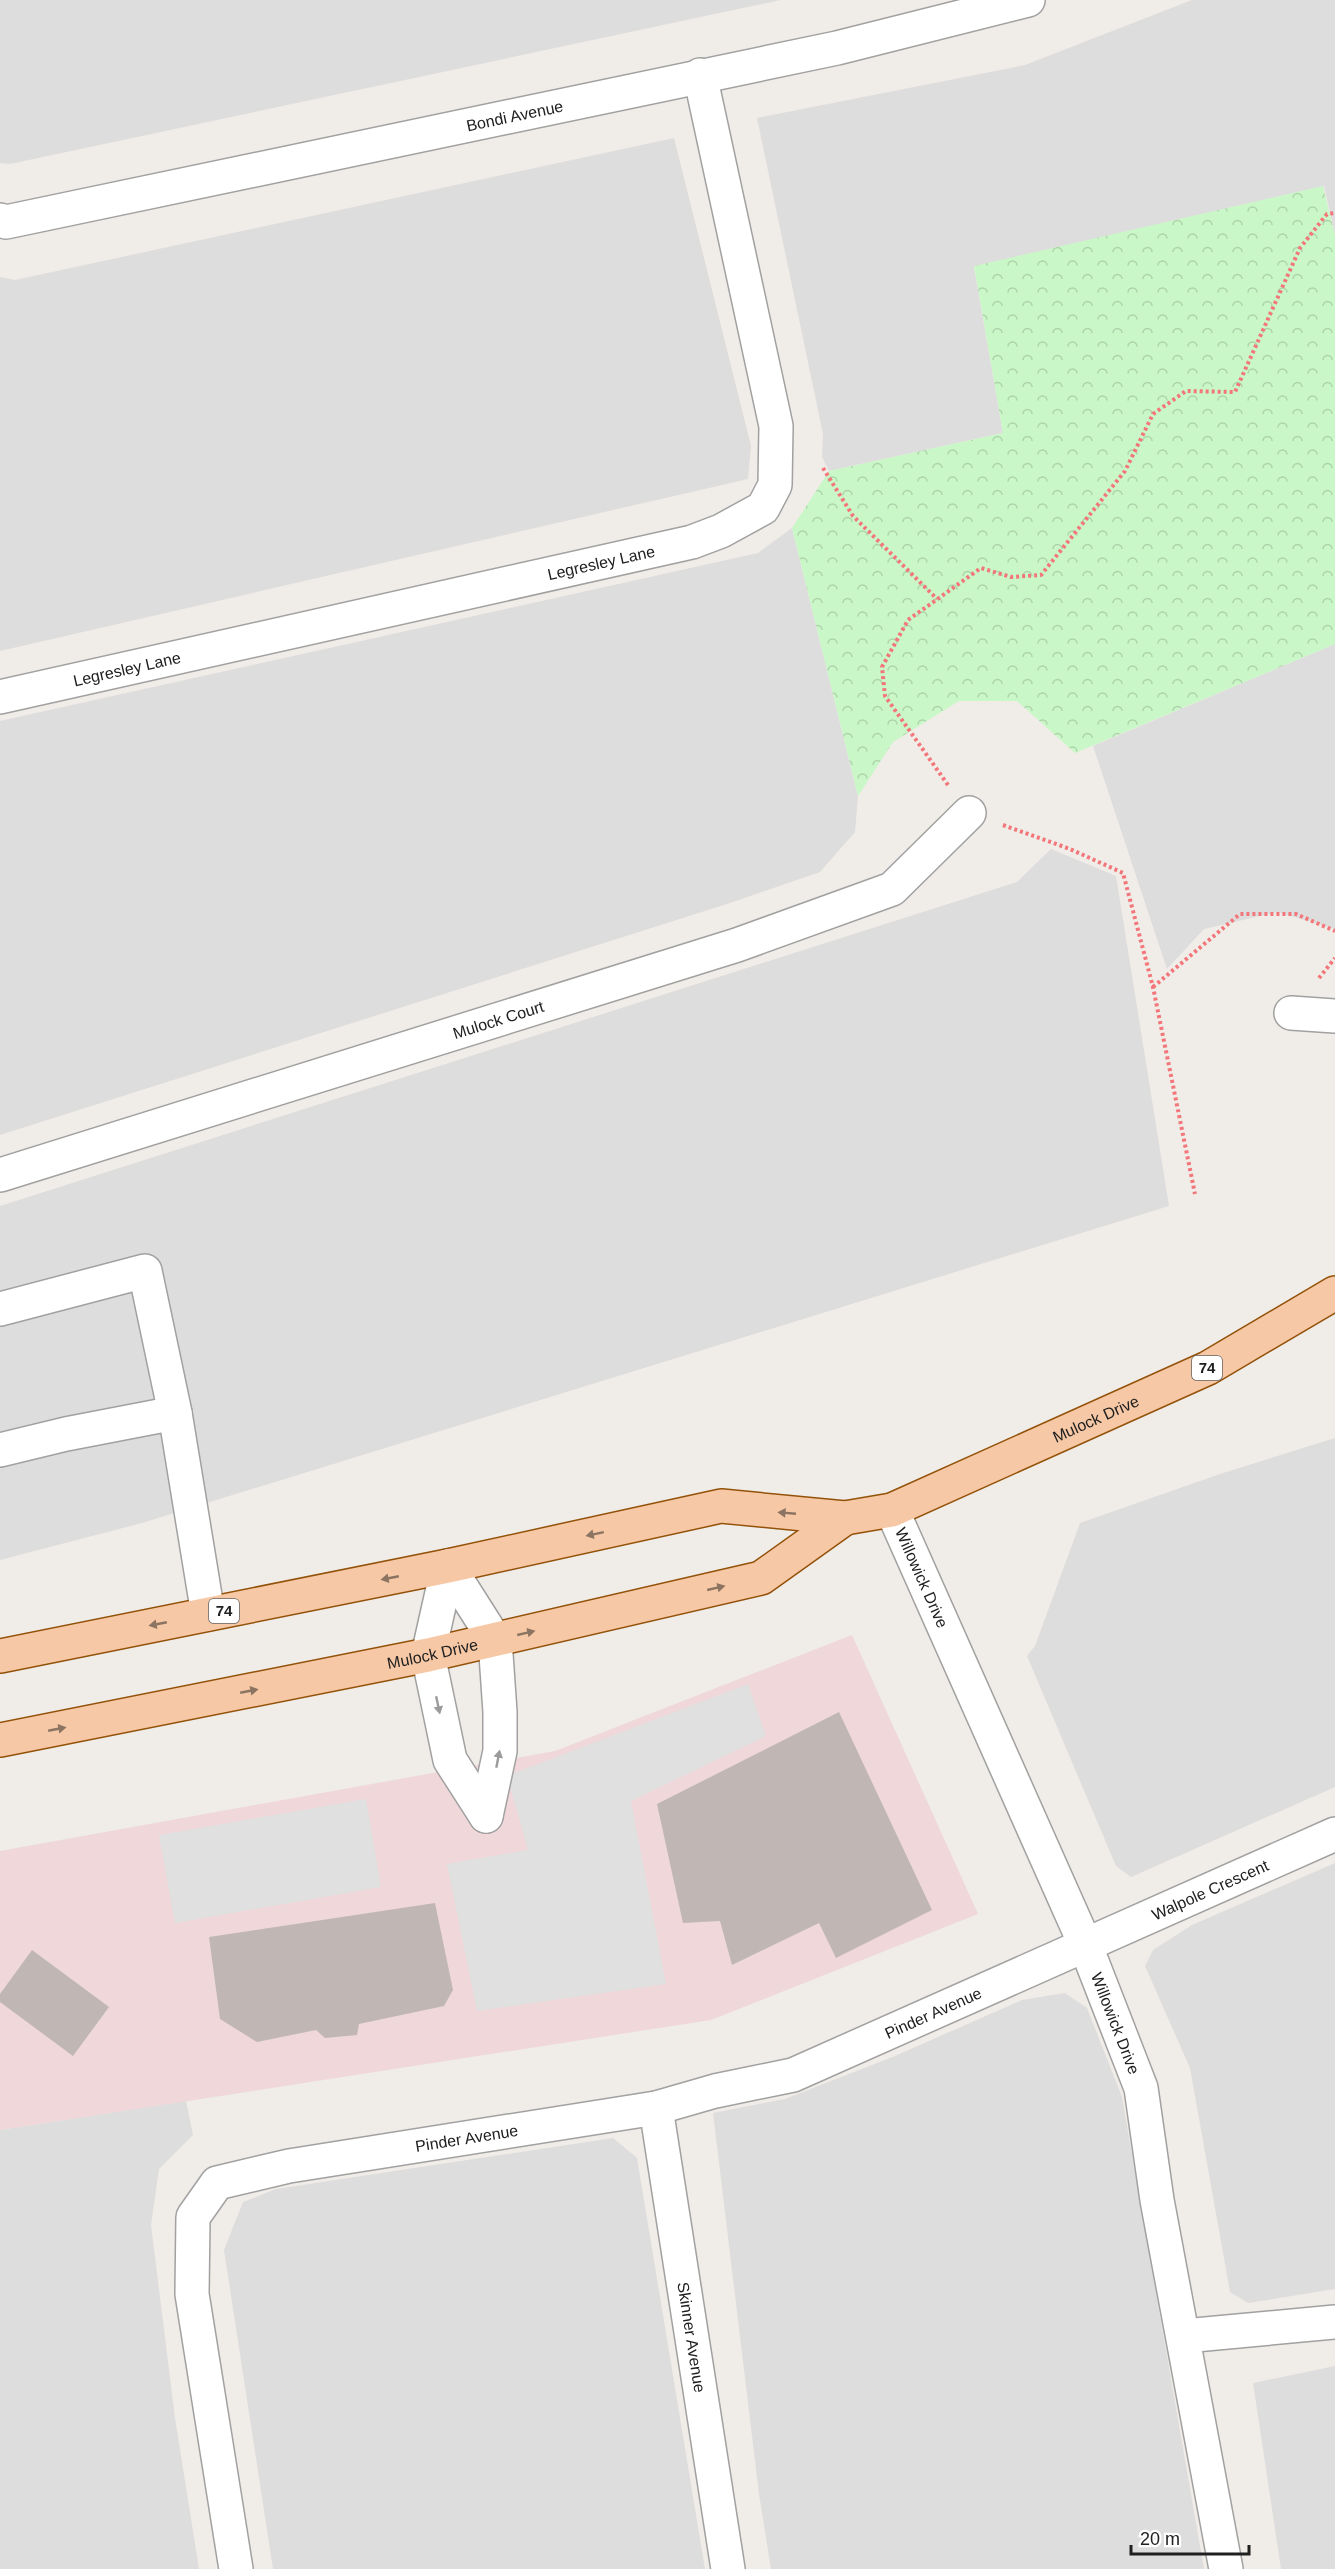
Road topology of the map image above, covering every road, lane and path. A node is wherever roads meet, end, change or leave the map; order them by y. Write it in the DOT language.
graph roads {
  1 [pos="1028,0"];
  2 [pos="700,75"];
  3 [pos="1335,213"];
  4 [pos="0,220"];
  5 [pos="823,468"];
  6 [pos="937,598"];
  7 [pos="0,697"];
  8 [pos="969,813"];
  9 [pos="1335,931"];
  10 [pos="1153,987"];
  11 [pos="1291,1013"];
  12 [pos="1335,1016"];
  13 [pos="0,1176"];
  14 [pos="1195,1194"];
  15 [pos="1335,1293"];
  16 [pos="0,1309"];
  17 [pos="175,1413"];
  18 [pos="0,1450"];
  19 [pos="892,1510"];
  20 [pos="845,1518"];
  21 [pos="448,1566"];
  22 [pos="208,1614"];
  23 [pos="495,1640"];
  24 [pos="428,1655"];
  25 [pos="0,1656"];
  26 [pos="0,1740"];
  27 [pos="1335,1834"];
  28 [pos="1085,1944"];
  29 [pos="656,2108"];
  30 [pos="1335,2322"];
  31 [pos="1184,2336"];
  32 [pos="236,2569"];
  33 [pos="728,2569"];
  34 [pos="1226,2569"];
  1 -- 2 [label="street, Bondi Avenue"];
  2 -- 4 [label="street, Bondi Avenue"];
  2 -- 7 [label="street, Legresley Lane"];
  3 -- 6 [label="path"];
  5 -- 6 [label="path"];
  6 -- 8 [label="path"];
  8 -- 10 [label="path"];
  8 -- 13 [label="street, Mulock Court"];
  9 -- 10 [label="path"];
  10 -- 14 [label="path"];
  11 -- 12 [label="street"];
  15 -- 19 [label="main road, Mulock Drive / 74"];
  16 -- 17 [label="street"];
  17 -- 18 [label="street"];
  17 -- 22 [label="street"];
  19 -- 20 [label="main road, Mulock Drive / 74"];
  19 -- 28 [label="street, Willowick Drive"];
  20 -- 21 [label="main road, Mulock Drive / 74, one-way"];
  23 -- 20 [label="main road, Mulock Drive / 74, one-way"];
  21 -- 22 [label="main road, Mulock Drive / 74, one-way"];
  21 -- 23 [label="street"];
  21 -- 24 [label="street"];
  22 -- 25 [label="main road, Mulock Drive / 74, one-way"];
  23 -- 24 [label="main road, Mulock Drive / 74"];
  24 -- 23 [label="street, one-way"];
  26 -- 24 [label="main road, Mulock Drive / 74, one-way"];
  27 -- 28 [label="street, Walpole Crescent"];
  28 -- 29 [label="street, Pinder Avenue"];
  28 -- 31 [label="street, Willowick Drive"];
  29 -- 32 [label="street, Pinder Avenue"];
  29 -- 33 [label="street, Skinner Avenue"];
  30 -- 31 [label="street"];
  31 -- 34 [label="street, Willowick Drive"];
}
